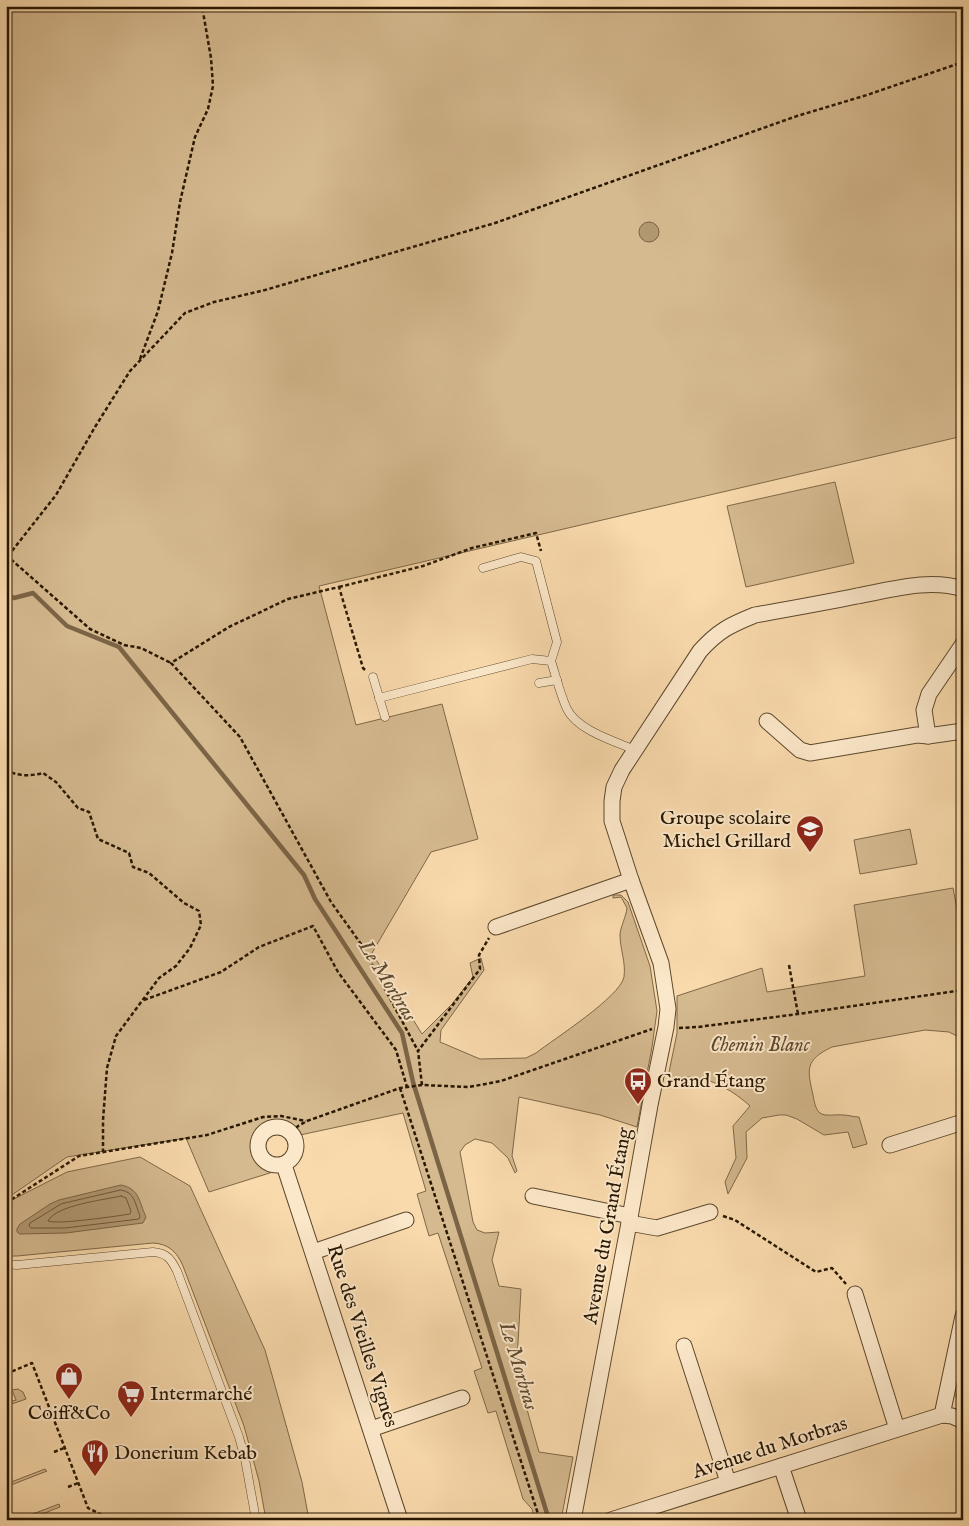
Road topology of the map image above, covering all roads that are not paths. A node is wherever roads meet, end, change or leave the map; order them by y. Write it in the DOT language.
graph roads {
  1 [pos="483,568"];
  2 [pos="963,589"];
  3 [pos="963,644"];
  4 [pos="551,661"];
  5 [pos="373,677"];
  6 [pos="557,680"];
  7 [pos="539,683"];
  8 [pos="379,698"];
  9 [pos="385,718"];
  10 [pos="766,720"];
  11 [pos="963,731"];
  12 [pos="928,736"];
  13 [pos="635,750"];
  14 [pos="631,880"];
  15 [pos="496,928"];
  16 [pos="963,1122"];
  17 [pos="890,1145"];
  18 [pos="284,1165"];
  19 [pos="533,1196"];
  20 [pos="710,1212"];
  21 [pos="630,1219"];
  22 [pos="406,1220"];
  23 [pos="313,1252"];
  24 [pos="6,1264"];
  25 [pos="855,1294"];
  26 [pos="963,1316"];
  27 [pos="684,1346"];
  28 [pos="462,1398"];
  29 [pos="942,1415"];
  30 [pos="963,1421"];
  31 [pos="371,1429"];
  32 [pos="897,1429"];
  33 [pos="781,1466"];
  34 [pos="728,1482"];
  35 [pos="652,1514"];
  36 [pos="256,1520"];
  37 [pos="400,1520"];
  38 [pos="573,1520"];
  39 [pos="611,1520"];
  40 [pos="799,1520"];
  1 -- 4 [label="lane"];
  2 -- 13 [label="street, Avenue du Grand Étang"];
  3 -- 12 [label="street"];
  4 -- 6 [label="lane"];
  4 -- 8 [label="lane"];
  5 -- 8 [label="lane"];
  6 -- 7 [label="lane"];
  6 -- 13 [label="lane"];
  8 -- 9 [label="lane"];
  10 -- 12 [label="street"];
  11 -- 12 [label="street"];
  13 -- 14 [label="street, Avenue du Grand Étang"];
  14 -- 15 [label="street"];
  14 -- 21 [label="street, Avenue du Grand Étang"];
  16 -- 17 [label="street"];
  18 -- 18 [label="street"];
  18 -- 23 [label="street, Rue des Vieilles Vignes"];
  19 -- 21 [label="street"];
  20 -- 21 [label="street"];
  21 -- 38 [label="street, Avenue du Grand Étang"];
  22 -- 23 [label="street"];
  23 -- 31 [label="street, Rue des Vieilles Vignes"];
  24 -- 36 [label="lane"];
  25 -- 32 [label="street"];
  26 -- 29 [label="street"];
  27 -- 34 [label="street"];
  28 -- 31 [label="street"];
  29 -- 30 [label="street"];
  29 -- 32 [label="street, Avenue du Morbras"];
  31 -- 37 [label="street, Rue des Vieilles Vignes"];
  32 -- 33 [label="street, Avenue du Morbras"];
  33 -- 34 [label="street, Avenue du Morbras"];
  33 -- 40 [label="street"];
  34 -- 35 [label="street, Avenue du Morbras"];
  35 -- 39 [label="street, Avenue du Morbras"];
}
